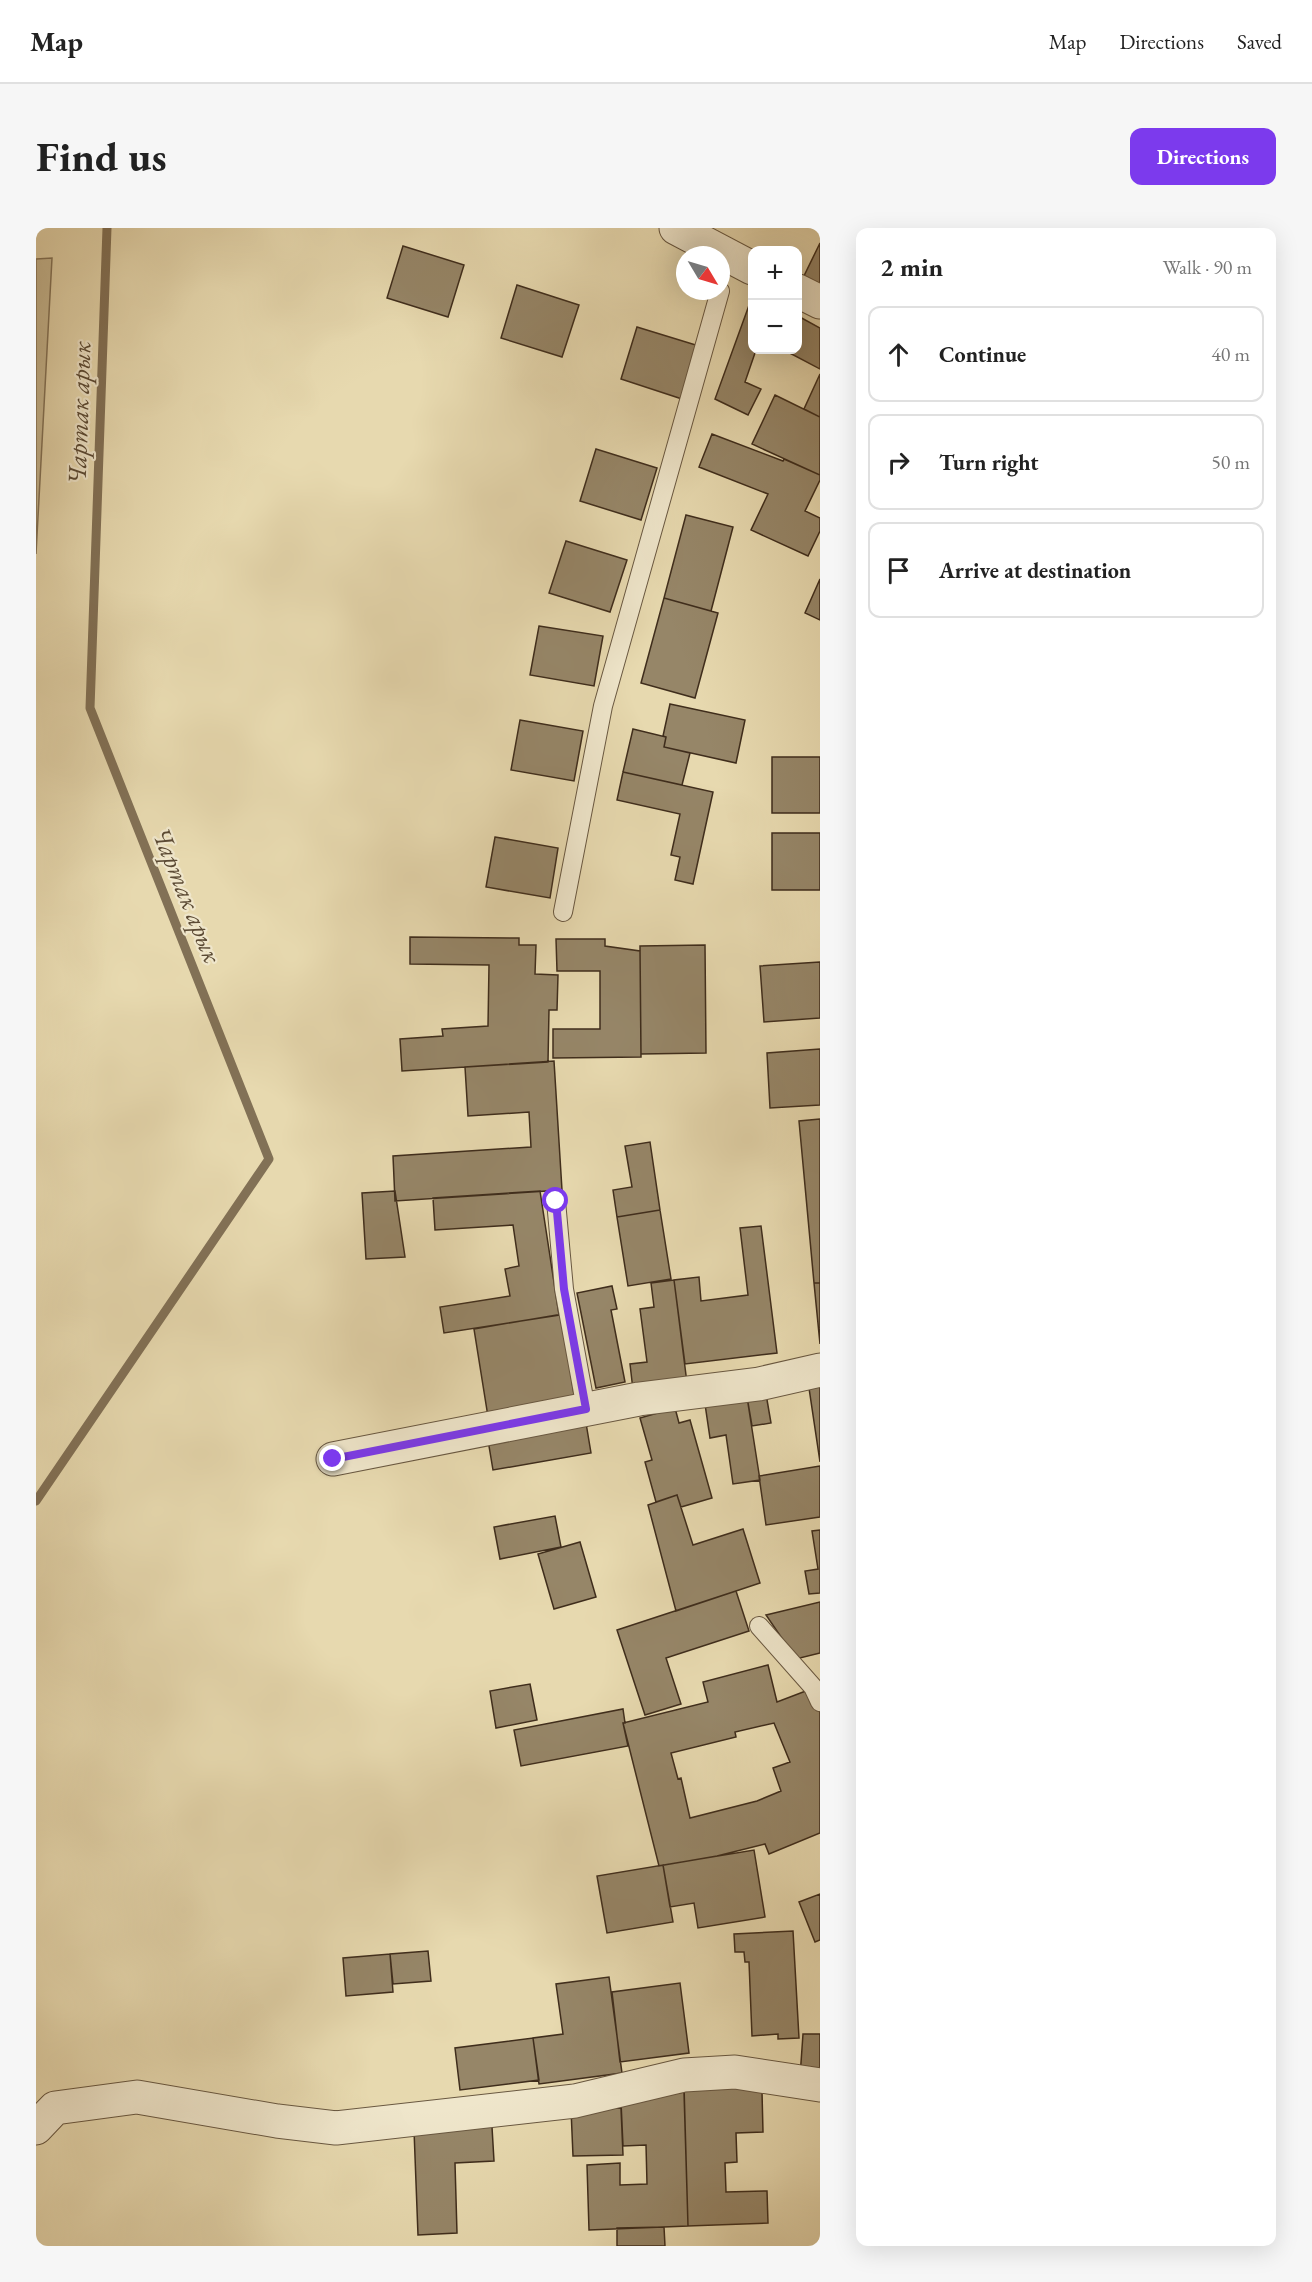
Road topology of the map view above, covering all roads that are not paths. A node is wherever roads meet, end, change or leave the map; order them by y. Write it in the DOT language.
graph roads {
  1 [pos="675,228"];
  2 [pos="707,246"];
  3 [pos="802,293"];
  4 [pos="717,300"];
  5 [pos="820,302"];
  6 [pos="563,912"];
  7 [pos="556,1201"];
  8 [pos="820,1370"];
  9 [pos="586,1409"];
  10 [pos="333,1459"];
  11 [pos="759,1626"];
  12 [pos="820,1702"];
  13 [pos="820,2085"];
  14 [pos="36,2128"];
  1 -- 2 [label="street"];
  3 -- 5 [label="street"];
  4 -- 6 [label="lane"];
  7 -- 9 [label="lane"];
  8 -- 9 [label="street"];
  9 -- 10 [label="street"];
  11 -- 12 [label="lane"];
  13 -- 14 [label="street"];
}
